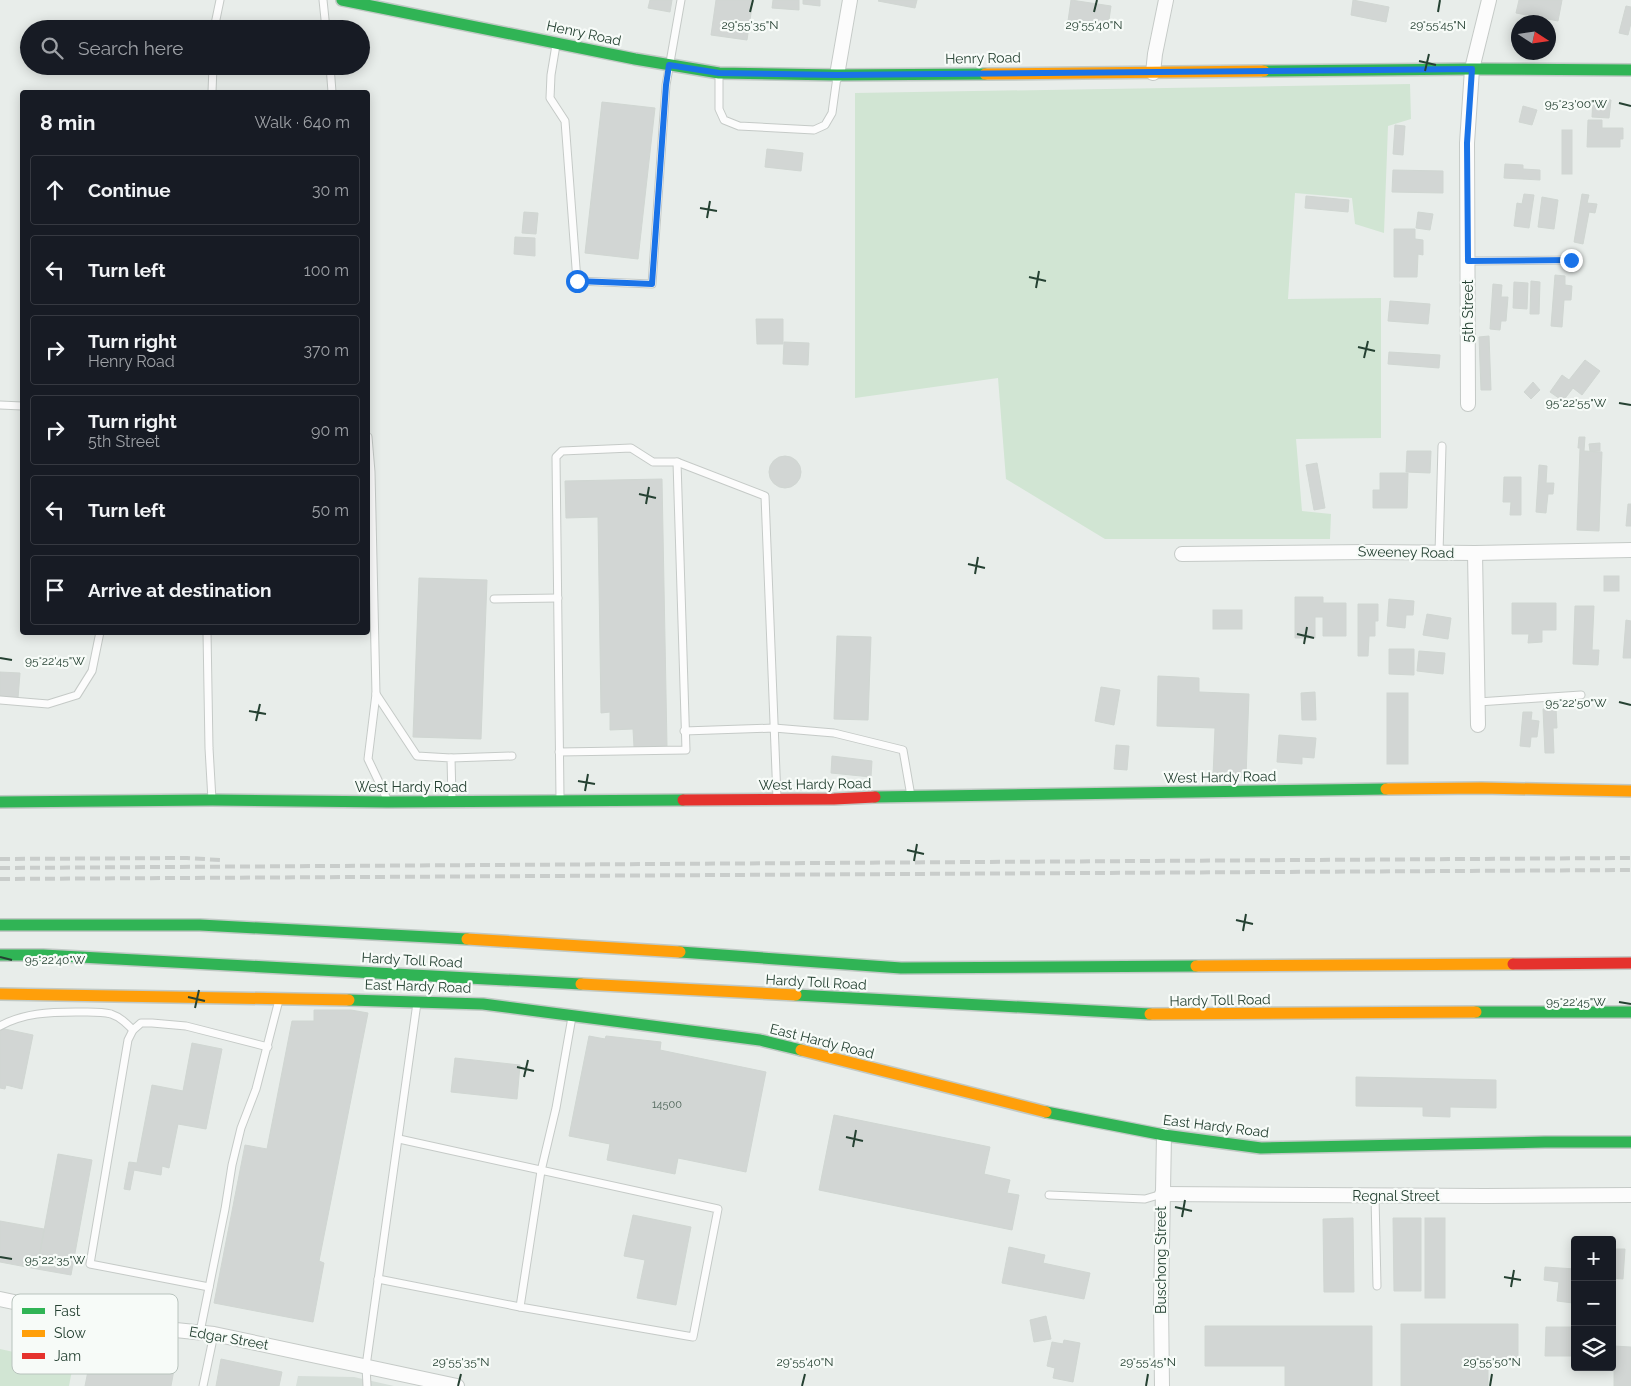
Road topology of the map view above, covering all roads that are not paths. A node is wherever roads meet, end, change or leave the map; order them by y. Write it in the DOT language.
graph roads {
  1 [pos="220,0"];
  2 [pos="323,0"];
  3 [pos="342,0"];
  4 [pos="681,0"];
  5 [pos="850,0"];
  6 [pos="1166,0"];
  7 [pos="1489,0"];
  8 [pos="216,20"];
  9 [pos="325,20"];
  10 [pos="557,42"];
  11 [pos="669,65"];
  12 [pos="1472,69"];
  13 [pos="1631,70"];
  14 [pos="719,73"];
  15 [pos="1153,73"];
  16 [pos="213,75"];
  17 [pos="331,75"];
  18 [pos="837,75"];
  19 [pos="212,90"];
  20 [pos="332,90"];
  21 [pos="1571,260"];
  22 [pos="1468,261"];
  23 [pos="1468,404"];
  24 [pos="0,405"];
  25 [pos="20,406"];
  26 [pos="1442,446"];
  27 [pos="370,460"];
  28 [pos="676,462"];
  29 [pos="1631,550"];
  30 [pos="1439,552"];
  31 [pos="1475,553"];
  32 [pos="1182,554"];
  33 [pos="558,598"];
  34 [pos="494,599"];
  35 [pos="99,635"];
  36 [pos="208,635"];
  37 [pos="376,694"];
  38 [pos="1581,695"];
  39 [pos="0,700"];
  40 [pos="1478,702"];
  41 [pos="1478,725"];
  42 [pos="774,728"];
  43 [pos="684,731"];
  44 [pos="559,752"];
  45 [pos="512,756"];
  46 [pos="451,758"];
  47 [pos="1631,791"];
  48 [pos="911,797"];
  49 [pos="212,800"];
  50 [pos="777,800"];
  51 [pos="560,801"];
  52 [pos="0,802"];
  53 [pos="388,802"];
  54 [pos="452,802"];
  55 [pos="0,925"];
  56 [pos="0,955"];
  57 [pos="1631,963"];
  58 [pos="0,994"];
  59 [pos="280,998"];
  60 [pos="418,1001"];
  61 [pos="1631,1012"];
  62 [pos="572,1015"];
  63 [pos="0,1026"];
  64 [pos="133,1030"];
  65 [pos="268,1047"];
  66 [pos="1164,1135"];
  67 [pos="399,1139"];
  68 [pos="1631,1142"];
  69 [pos="542,1171"];
  70 [pos="1162,1194"];
  71 [pos="1049,1195"];
  72 [pos="1631,1195"];
  73 [pos="1375,1196"];
  74 [pos="378,1279"];
  75 [pos="1377,1286"];
  76 [pos="209,1287"];
  77 [pos="520,1306"];
  78 [pos="178,1330"];
  79 [pos="200,1332"];
  80 [pos="214,1334"];
  81 [pos="366,1366"];
  82 [pos="203,1386"];
  83 [pos="367,1386"];
  84 [pos="457,1386"];
  85 [pos="1162,1386"];
  1 -- 8 [label="lane"];
  2 -- 9 [label="lane"];
  3 -- 10 [label="main road, Henry Road"];
  4 -- 11 [label="lane"];
  5 -- 18 [label="street"];
  6 -- 15 [label="street"];
  7 -- 12 [label="street, 5th Street"];
  10 -- 11 [label="main road, Henry Road"];
  10 -- 11 [label="lane"];
  11 -- 14 [label="main road, Henry Road"];
  12 -- 13 [label="main road, Henry Road"];
  12 -- 15 [label="main road, Henry Road"];
  12 -- 22 [label="street, 5th Street"];
  14 -- 18 [label="main road, Henry Road"];
  14 -- 18 [label="lane"];
  15 -- 18 [label="main road, Henry Road"];
  16 -- 19 [label="lane"];
  17 -- 20 [label="lane"];
  21 -- 22 [label="lane"];
  22 -- 23 [label="street, 5th Street"];
  24 -- 25 [label="lane"];
  26 -- 30 [label="lane"];
  27 -- 37 [label="lane"];
  28 -- 33 [label="lane"];
  28 -- 42 [label="lane"];
  28 -- 43 [label="lane"];
  29 -- 31 [label="street, Sweeney Road"];
  30 -- 31 [label="street, Sweeney Road"];
  30 -- 32 [label="street, Sweeney Road"];
  31 -- 40 [label="street"];
  33 -- 34 [label="lane"];
  33 -- 44 [label="lane"];
  35 -- 39 [label="lane"];
  36 -- 49 [label="lane"];
  37 -- 46 [label="lane"];
  37 -- 53 [label="lane"];
  38 -- 40 [label="lane"];
  40 -- 41 [label="street"];
  42 -- 43 [label="lane"];
  42 -- 48 [label="lane"];
  42 -- 50 [label="lane"];
  43 -- 44 [label="lane"];
  44 -- 51 [label="lane"];
  45 -- 46 [label="lane"];
  46 -- 54 [label="lane"];
  47 -- 48 [label="main road, West Hardy Road"];
  48 -- 50 [label="main road, West Hardy Road"];
  49 -- 52 [label="main road, West Hardy Road"];
  49 -- 53 [label="main road, West Hardy Road"];
  50 -- 51 [label="main road, West Hardy Road"];
  51 -- 54 [label="main road, West Hardy Road"];
  53 -- 54 [label="main road, West Hardy Road"];
  55 -- 57 [label="main road, Hardy Toll Road"];
  56 -- 61 [label="main road, Hardy Toll Road"];
  58 -- 59 [label="main road, East Hardy Road"];
  59 -- 60 [label="main road, East Hardy Road"];
  59 -- 65 [label="lane"];
  60 -- 62 [label="main road, East Hardy Road"];
  60 -- 67 [label="lane"];
  62 -- 66 [label="main road, East Hardy Road"];
  62 -- 69 [label="lane"];
  63 -- 64 [label="lane"];
  64 -- 65 [label="lane"];
  64 -- 76 [label="lane"];
  65 -- 76 [label="lane"];
  66 -- 68 [label="main road, East Hardy Road"];
  66 -- 70 [label="street, Buschong Street"];
  67 -- 69 [label="lane"];
  67 -- 74 [label="lane"];
  69 -- 77 [label="lane"];
  69 -- 77 [label="lane"];
  70 -- 71 [label="lane"];
  70 -- 73 [label="street, Regnal Street"];
  70 -- 85 [label="street, Buschong Street"];
  72 -- 73 [label="street, Regnal Street"];
  73 -- 75 [label="lane"];
  74 -- 77 [label="lane"];
  74 -- 81 [label="lane"];
  76 -- 79 [label="lane"];
  78 -- 79 [label="street, Edgar Street"];
  79 -- 80 [label="street, Edgar Street"];
  80 -- 81 [label="street, Edgar Street"];
  80 -- 82 [label="lane"];
  81 -- 83 [label="lane"];
  81 -- 84 [label="street, Edgar Street"];
}
